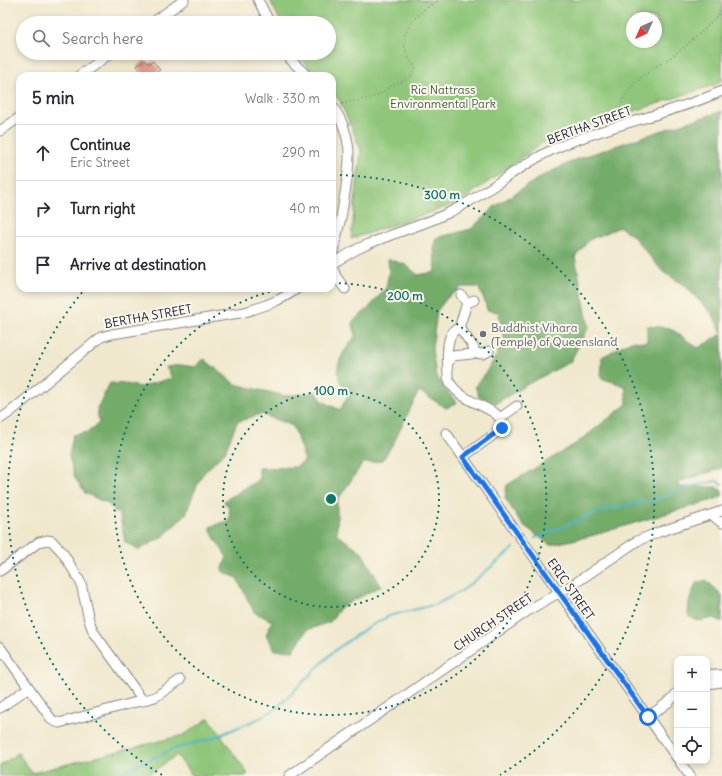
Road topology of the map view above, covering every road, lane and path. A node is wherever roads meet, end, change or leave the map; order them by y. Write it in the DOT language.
graph roads {
  1 [pos="184,0"];
  2 [pos="258,0"];
  3 [pos="438,0"];
  4 [pos="722,11"];
  5 [pos="162,16"];
  6 [pos="266,16"];
  7 [pos="102,60"];
  8 [pos="291,60"];
  9 [pos="88,72"];
  10 [pos="303,72"];
  11 [pos="722,91"];
  12 [pos="336,105"];
  13 [pos="336,112"];
  14 [pos="16,120"];
  15 [pos="616,127"];
  16 [pos="0,131"];
  17 [pos="336,237"];
  18 [pos="336,261"];
  19 [pos="336,276"];
  20 [pos="345,289"];
  21 [pos="292,292"];
  22 [pos="461,295"];
  23 [pos="459,328"];
  24 [pos="489,350"];
  25 [pos="474,352"];
  26 [pos="448,363"];
  27 [pos="517,406"];
  28 [pos="500,418"];
  29 [pos="0,419"];
  30 [pos="446,433"];
  31 [pos="463,457"];
  32 [pos="722,511"];
  33 [pos="712,515"];
  34 [pos="722,522"];
  35 [pos="0,571"];
  36 [pos="560,593"];
  37 [pos="0,646"];
  38 [pos="710,674"];
  39 [pos="722,675"];
  40 [pos="180,680"];
  41 [pos="722,682"];
  42 [pos="710,684"];
  43 [pos="28,688"];
  44 [pos="674,696"];
  45 [pos="143,701"];
  46 [pos="0,708"];
  47 [pos="648,717"];
  48 [pos="674,754"];
  49 [pos="681,764"];
  50 [pos="289,776"];
  51 [pos="690,776"];
  1 -- 5 [label="street"];
  2 -- 6 [label="street"];
  3 -- 12 [label="path"];
  4 -- 15 [label="path"];
  7 -- 9 [label="street"];
  8 -- 10 [label="street"];
  11 -- 15 [label="street, BERTHA STREET"];
  13 -- 17 [label="street"];
  14 -- 16 [label="street"];
  15 -- 18 [label="street, BERTHA STREET"];
  19 -- 20 [label="street"];
  21 -- 29 [label="street, BERTHA STREET"];
  22 -- 23 [label="street"];
  23 -- 25 [label="street"];
  23 -- 26 [label="street"];
  24 -- 25 [label="street"];
  25 -- 26 [label="street"];
  26 -- 28 [label="street"];
  27 -- 28 [label="street"];
  28 -- 31 [label="street"];
  30 -- 31 [label="street, ERIC STREET"];
  31 -- 36 [label="street, ERIC STREET"];
  32 -- 33 [label="street, CHURCH STREET"];
  33 -- 34 [label="street"];
  33 -- 36 [label="street, CHURCH STREET"];
  35 -- 45 [label="street"];
  36 -- 47 [label="street, ERIC STREET"];
  36 -- 50 [label="street, CHURCH STREET"];
  37 -- 43 [label="street"];
  38 -- 39 [label="street"];
  40 -- 45 [label="street"];
  41 -- 42 [label="street"];
  43 -- 45 [label="street"];
  43 -- 46 [label="street"];
  44 -- 47 [label="street"];
  47 -- 48 [label="street, ERIC STREET"];
  49 -- 51 [label="street"];
}
